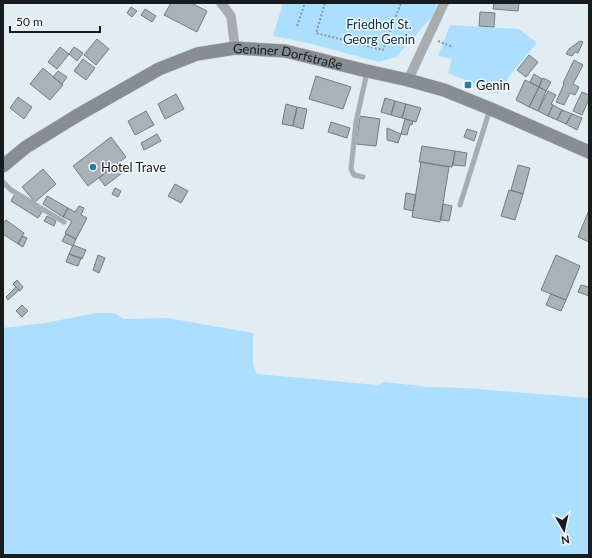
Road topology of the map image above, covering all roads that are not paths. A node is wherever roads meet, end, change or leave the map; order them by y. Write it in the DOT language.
graph roads {
  1 [pos="221,3"];
  2 [pos="444,3"];
  3 [pos="235,48"];
  4 [pos="367,71"];
  5 [pos="408,80"];
  6 [pos="490,108"];
  7 [pos="589,152"];
  8 [pos="3,166"];
  9 [pos="363,176"];
  10 [pos="3,182"];
  11 [pos="460,205"];
  12 [pos="64,222"];
  1 -- 3 [label="street"];
  2 -- 5 [label="street"];
  3 -- 4 [label="main road, Geniner Dorfstraße"];
  3 -- 8 [label="main road, Geniner Dorfstraße"];
  4 -- 5 [label="main road, Geniner Dorfstraße"];
  4 -- 9 [label="lane"];
  5 -- 6 [label="main road, Geniner Dorfstraße"];
  6 -- 7 [label="main road, Geniner Dorfstraße"];
  6 -- 11 [label="lane"];
  10 -- 12 [label="lane"];
}
